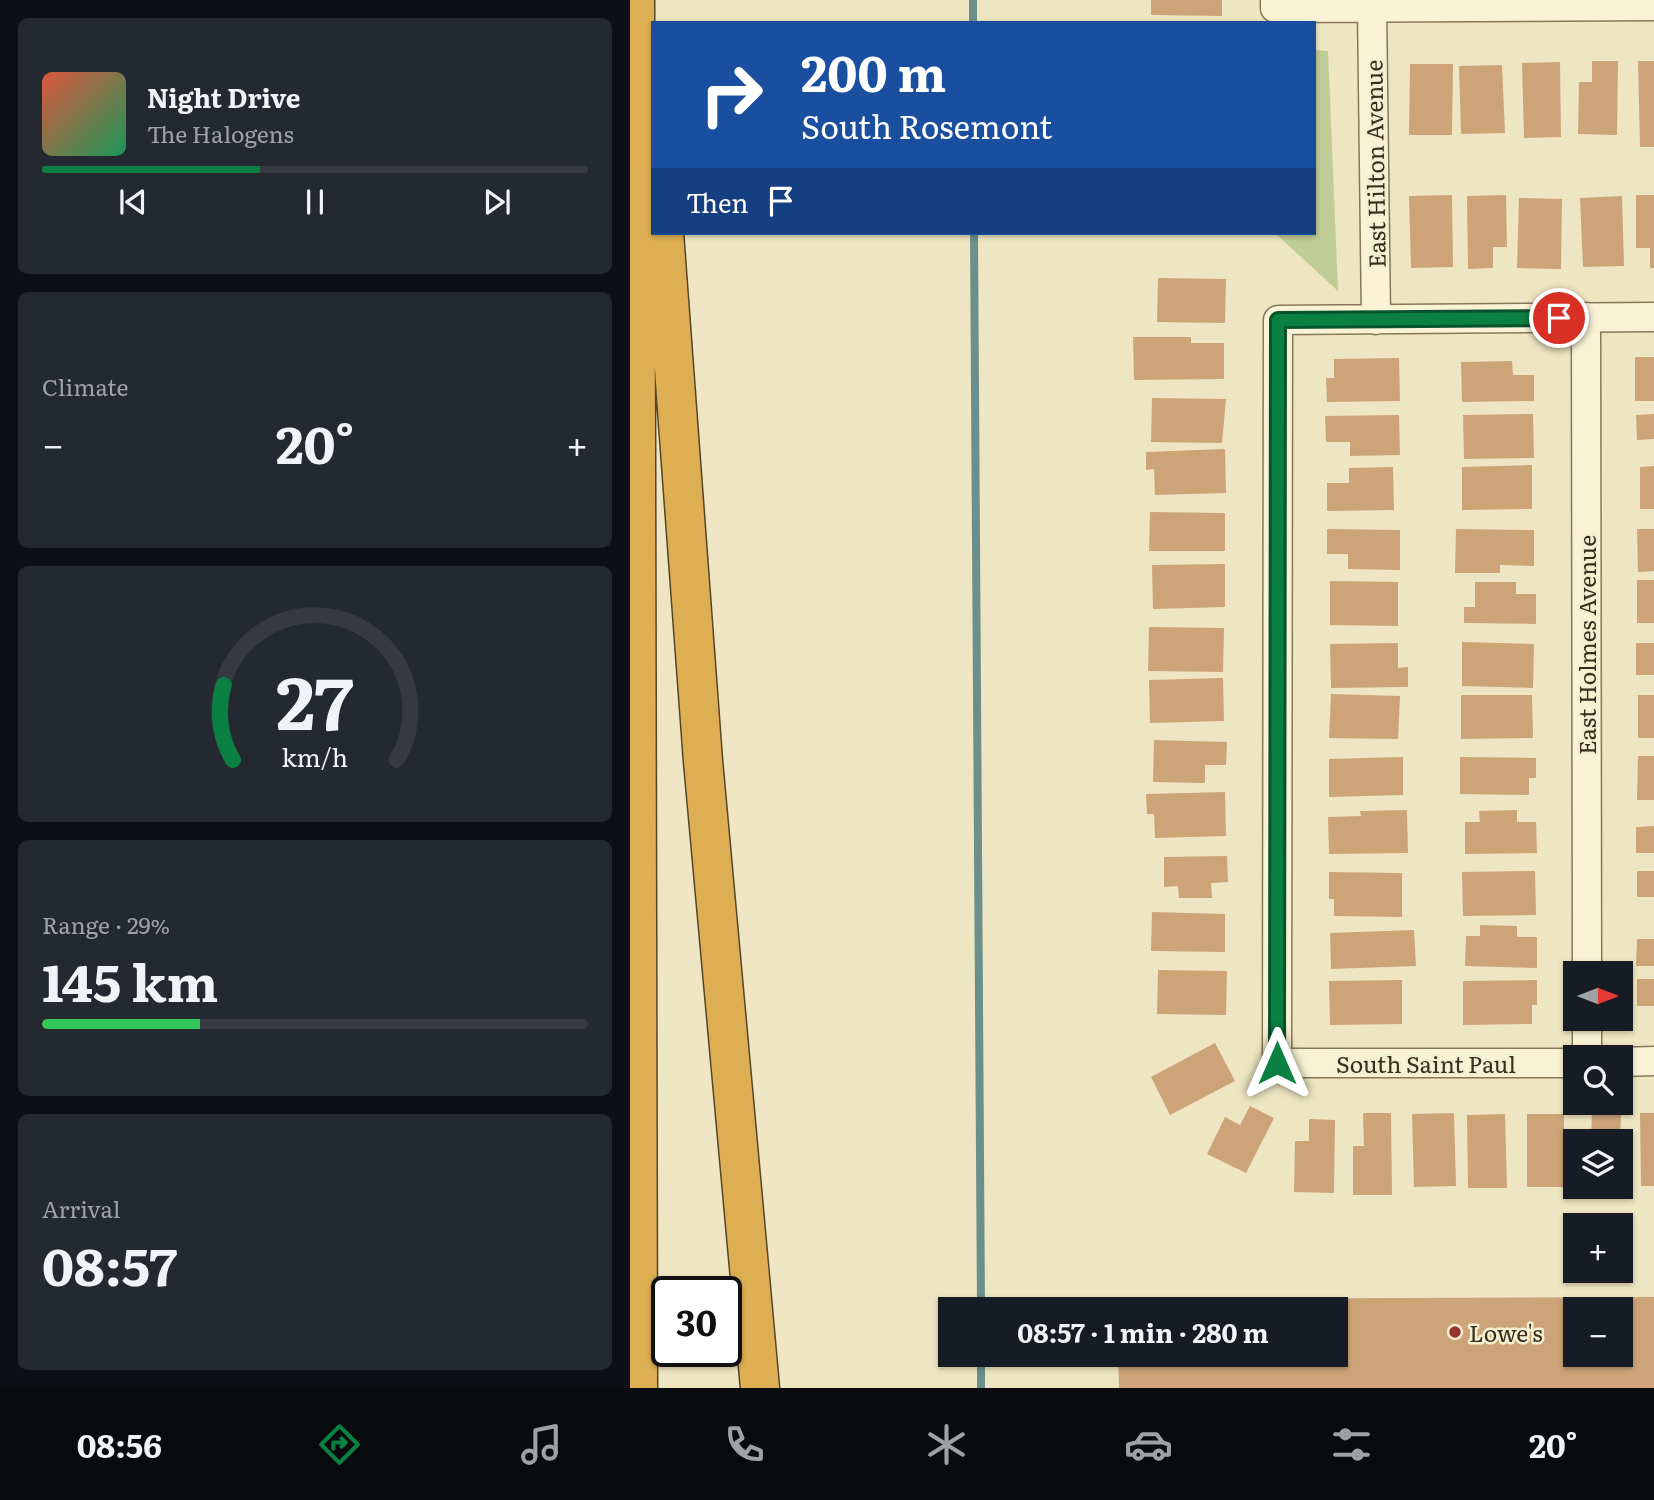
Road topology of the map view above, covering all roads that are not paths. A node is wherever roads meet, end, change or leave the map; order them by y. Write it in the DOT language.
graph roads {
  1 [pos="635,0"];
  2 [pos="1581,3"];
  3 [pos="1275,4"];
  4 [pos="1654,6"];
  5 [pos="1372,7"];
  6 [pos="636,56"];
  7 [pos="651,98"];
  8 [pos="664,235"];
  9 [pos="1586,317"];
  10 [pos="1654,317"];
  11 [pos="1376,320"];
  12 [pos="1587,961"];
  13 [pos="1654,1061"];
  14 [pos="1633,1062"];
  15 [pos="1563,1063"];
  16 [pos="638,1388"];
  17 [pos="760,1388"];
  1 -- 6 [label="highway"];
  2 -- 4 [label="street"];
  2 -- 5 [label="street"];
  3 -- 5 [label="street"];
  5 -- 11 [label="street, East Hilton Avenue"];
  6 -- 7 [label="highway"];
  6 -- 16 [label="highway"];
  8 -- 17 [label="highway"];
  9 -- 10 [label="street"];
  9 -- 11 [label="street"];
  9 -- 12 [label="street, East Holmes Avenue"];
  11 -- 15 [label="street, South Saint Paul"];
  13 -- 14 [label="street"];
}
